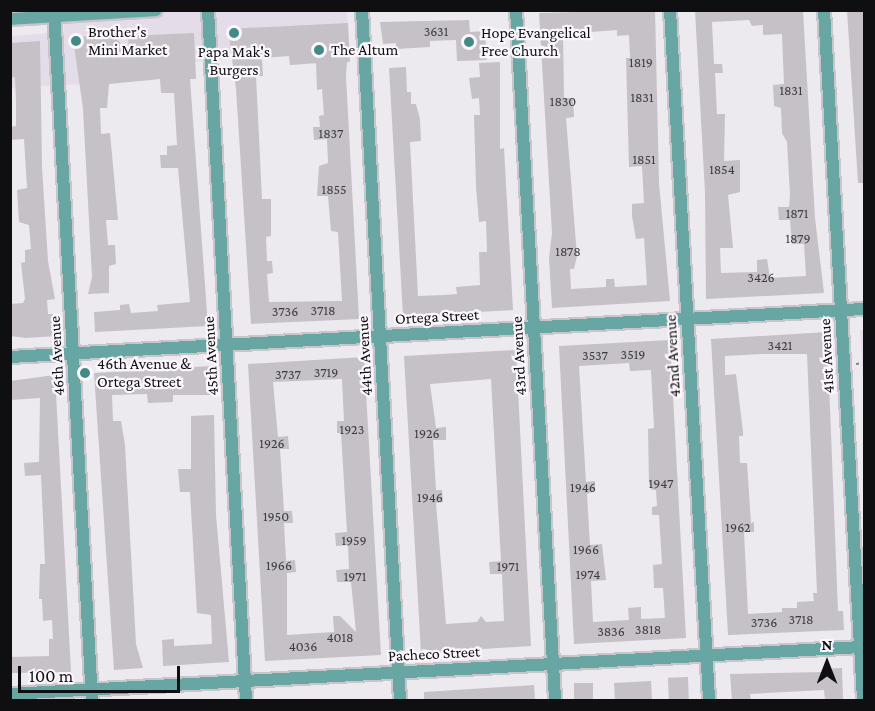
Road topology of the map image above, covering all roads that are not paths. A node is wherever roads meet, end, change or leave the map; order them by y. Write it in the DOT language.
graph roads {
  1 [pos="156,10"];
  2 [pos="208,10"];
  3 [pos="362,10"];
  4 [pos="516,10"];
  5 [pos="670,10"];
  6 [pos="825,10"];
  7 [pos="54,13"];
  8 [pos="10,19"];
  9 [pos="864,309"];
  10 [pos="841,310"];
  11 [pos="687,319"];
  12 [pos="534,328"];
  13 [pos="380,336"];
  14 [pos="226,345"];
  15 [pos="73,353"];
  16 [pos="10,357"];
  17 [pos="860,647"];
  18 [pos="706,655"];
  19 [pos="552,664"];
  20 [pos="399,672"];
  21 [pos="245,681"];
  22 [pos="10,694"];
  23 [pos="92,695"];
  24 [pos="246,700"];
  25 [pos="400,700"];
  26 [pos="555,700"];
  27 [pos="709,700"];
  28 [pos="863,700"];
  1 -- 7 [label="street"];
  2 -- 14 [label="street, 45th Avenue"];
  3 -- 13 [label="street, 44th Avenue"];
  4 -- 12 [label="street, 43rd Avenue"];
  5 -- 11 [label="street, 42nd Avenue"];
  6 -- 10 [label="street, 41st Avenue"];
  7 -- 8 [label="street"];
  7 -- 15 [label="street, 46th Avenue"];
  9 -- 10 [label="street, Ortega Street"];
  10 -- 11 [label="street, Ortega Street"];
  10 -- 17 [label="street, 41st Avenue"];
  11 -- 12 [label="street, Ortega Street"];
  11 -- 18 [label="street, 42nd Avenue"];
  12 -- 13 [label="street, Ortega Street"];
  12 -- 19 [label="street, 43rd Avenue"];
  13 -- 14 [label="street, Ortega Street"];
  13 -- 20 [label="street, 44th Avenue"];
  14 -- 15 [label="street, Ortega Street"];
  14 -- 21 [label="street, 45th Avenue"];
  15 -- 16 [label="street, Ortega Street"];
  15 -- 23 [label="street, 46th Avenue"];
  17 -- 18 [label="street, Pacheco Street"];
  17 -- 28 [label="street, 41st Avenue"];
  18 -- 19 [label="street, Pacheco Street"];
  18 -- 27 [label="street, 42nd Avenue"];
  19 -- 20 [label="street, Pacheco Street"];
  19 -- 26 [label="street, 43rd Avenue"];
  20 -- 21 [label="street, Pacheco Street"];
  20 -- 25 [label="street, 44th Avenue"];
  21 -- 23 [label="street, Pacheco Street"];
  21 -- 24 [label="street, 45th Avenue"];
  22 -- 23 [label="street, Pacheco Street"];
}
